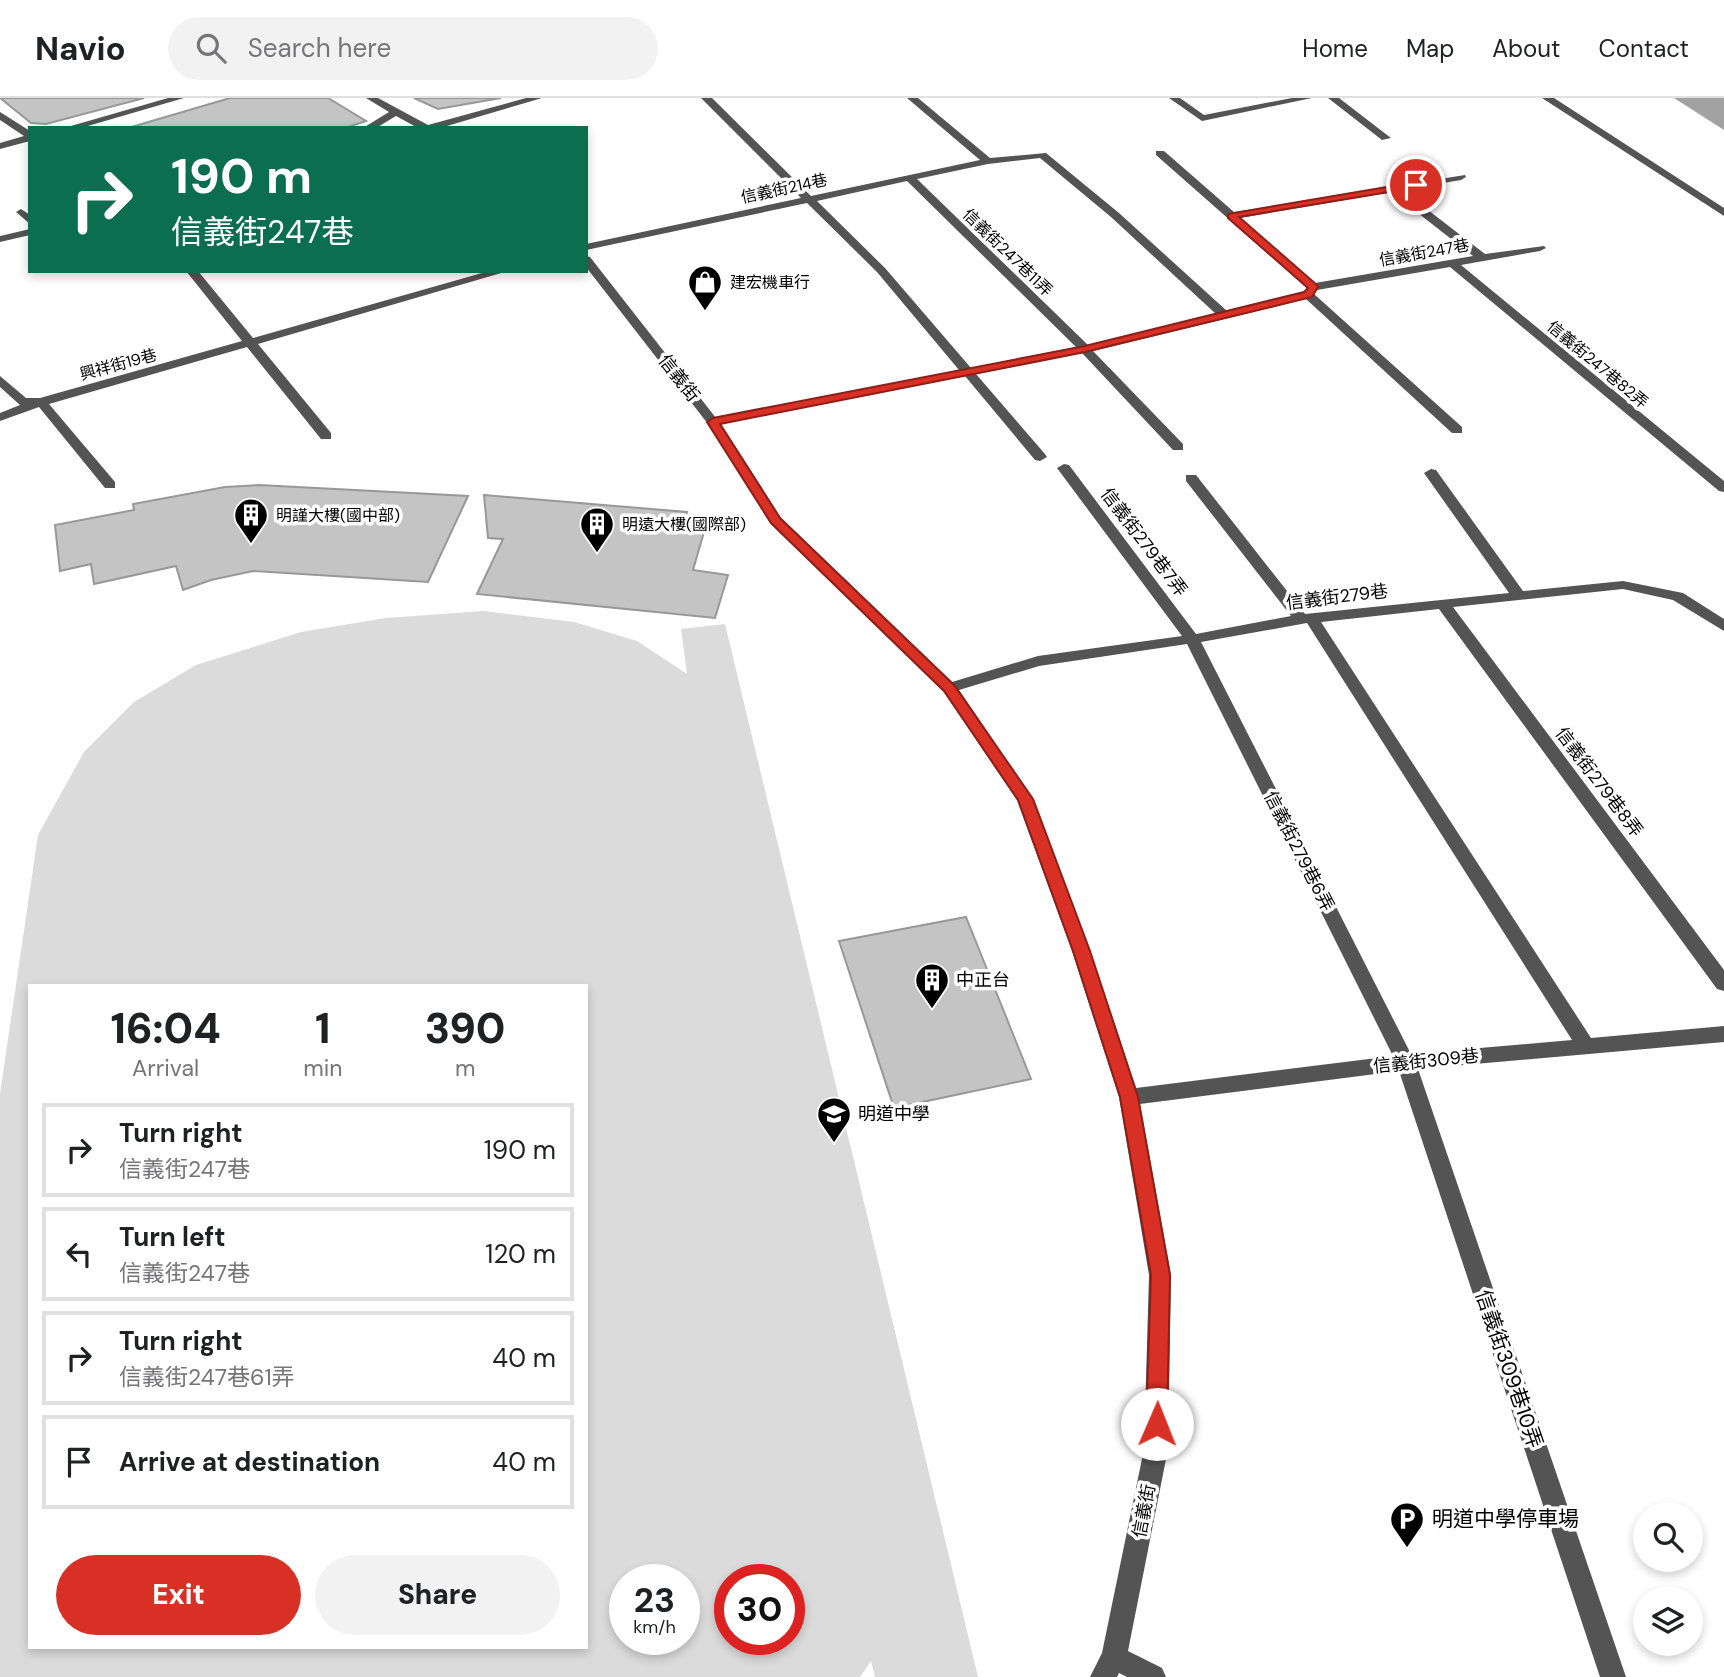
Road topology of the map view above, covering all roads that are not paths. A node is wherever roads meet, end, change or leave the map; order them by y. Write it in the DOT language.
graph roads {
  1 [pos="179,98"];
  2 [pos="371,98"];
  3 [pos="537,98"];
  4 [pos="706,98"];
  5 [pos="912,98"];
  6 [pos="1174,98"];
  7 [pos="1307,98"];
  8 [pos="1333,98"];
  9 [pos="1548,98"];
  10 [pos="396,112"];
  11 [pos="0,115"];
  12 [pos="76,126"];
  13 [pos="372,126"];
  14 [pos="423,126"];
  15 [pos="434,126"];
  16 [pos="28,136"];
  17 [pos="28,138"];
  18 [pos="1386,138"];
  19 [pos="0,146"];
  20 [pos="1160,153"];
  21 [pos="988,161"];
  22 [pos="909,177"];
  23 [pos="1461,177"];
  24 [pos="1394,188"];
  25 [pos="810,198"];
  26 [pos="21,212"];
  27 [pos="1724,213"];
  28 [pos="1231,216"];
  29 [pos="28,219"];
  30 [pos="28,232"];
  31 [pos="0,239"];
  32 [pos="588,247"];
  33 [pos="1540,248"];
  34 [pos="1483,258"];
  35 [pos="588,262"];
  36 [pos="1452,263"];
  37 [pos="194,273"];
  38 [pos="495,273"];
  39 [pos="1311,291"];
  40 [pos="1226,316"];
  41 [pos="251,344"];
  42 [pos="1085,349"];
  43 [pos="969,373"];
  44 [pos="0,380"];
  45 [pos="41,402"];
  46 [pos="0,417"];
  47 [pos="713,422"];
  48 [pos="1457,430"];
  49 [pos="326,436"];
  50 [pos="1178,447"];
  51 [pos="1040,457"];
  52 [pos="1064,468"];
  53 [pos="1431,473"];
  54 [pos="1191,478"];
  55 [pos="110,485"];
  56 [pos="1724,488"];
  57 [pos="1519,596"];
  58 [pos="1442,603"];
  59 [pos="1306,619"];
  60 [pos="1724,626"];
  61 [pos="1192,639"];
  62 [pos="949,688"];
  63 [pos="1724,984"];
  64 [pos="1724,1034"];
  65 [pos="1586,1046"];
  66 [pos="1406,1062"];
  67 [pos="1129,1097"];
  68 [pos="1109,1667"];
  69 [pos="1153,1677"];
  70 [pos="1613,1677"];
  1 -- 12 [label="street"];
  2 -- 10 [label="street"];
  3 -- 15 [label="street"];
  4 -- 25 [label="street"];
  5 -- 21 [label="street"];
  6 -- 7 [label="street"];
  8 -- 18 [label="street"];
  9 -- 27 [label="street"];
  10 -- 13 [label="street"];
  10 -- 14 [label="street"];
  11 -- 16 [label="street"];
  17 -- 19 [label="street"];
  20 -- 28 [label="street"];
  21 -- 22 [label="street, 信義街214巷"];
  21 -- 40 [label="street, 信義街214巷"];
  22 -- 25 [label="street, 信義街214巷"];
  22 -- 42 [label="street, 信義街247巷11弄"];
  23 -- 24 [label="street"];
  24 -- 28 [label="street"];
  24 -- 34 [label="street"];
  25 -- 32 [label="street, 信義街214巷"];
  25 -- 43 [label="street"];
  26 -- 29 [label="street"];
  28 -- 39 [label="street"];
  30 -- 31 [label="street"];
  33 -- 34 [label="street, 信義街247巷"];
  34 -- 36 [label="street, 信義街247巷"];
  35 -- 47 [label="street, 信義街"];
  36 -- 39 [label="street, 信義街247巷"];
  36 -- 56 [label="street, 信義街247巷82弄"];
  37 -- 41 [label="street"];
  38 -- 41 [label="street"];
  39 -- 40 [label="street, 信義街247巷"];
  39 -- 48 [label="street"];
  40 -- 42 [label="street, 信義街247巷"];
  41 -- 45 [label="street, 興祥街19巷"];
  41 -- 49 [label="street"];
  42 -- 43 [label="street, 信義街247巷"];
  42 -- 50 [label="street, 信義街247巷11弄"];
  43 -- 47 [label="street, 信義街247巷"];
  43 -- 51 [label="street"];
  44 -- 45 [label="street"];
  45 -- 46 [label="street, 興祥街19巷"];
  45 -- 55 [label="street"];
  47 -- 62 [label="street, 信義街"];
  52 -- 61 [label="street, 信義街279巷7弄"];
  53 -- 57 [label="street"];
  54 -- 59 [label="street"];
  57 -- 58 [label="street, 信義街279巷"];
  57 -- 60 [label="street, 信義街279巷"];
  58 -- 59 [label="street, 信義街279巷"];
  58 -- 63 [label="street, 信義街279巷8弄"];
  59 -- 61 [label="street, 信義街279巷"];
  59 -- 65 [label="street"];
  61 -- 62 [label="street, 信義街279巷"];
  61 -- 66 [label="street, 信義街279巷6弄"];
  62 -- 67 [label="street, 信義街"];
  64 -- 65 [label="street, 信義街309巷"];
  65 -- 66 [label="street, 信義街309巷"];
  66 -- 67 [label="street, 信義街309巷"];
  66 -- 70 [label="street, 信義街309巷10弄"];
  67 -- 68 [label="street, 信義街"];
  68 -- 69 [label="street"];
}
